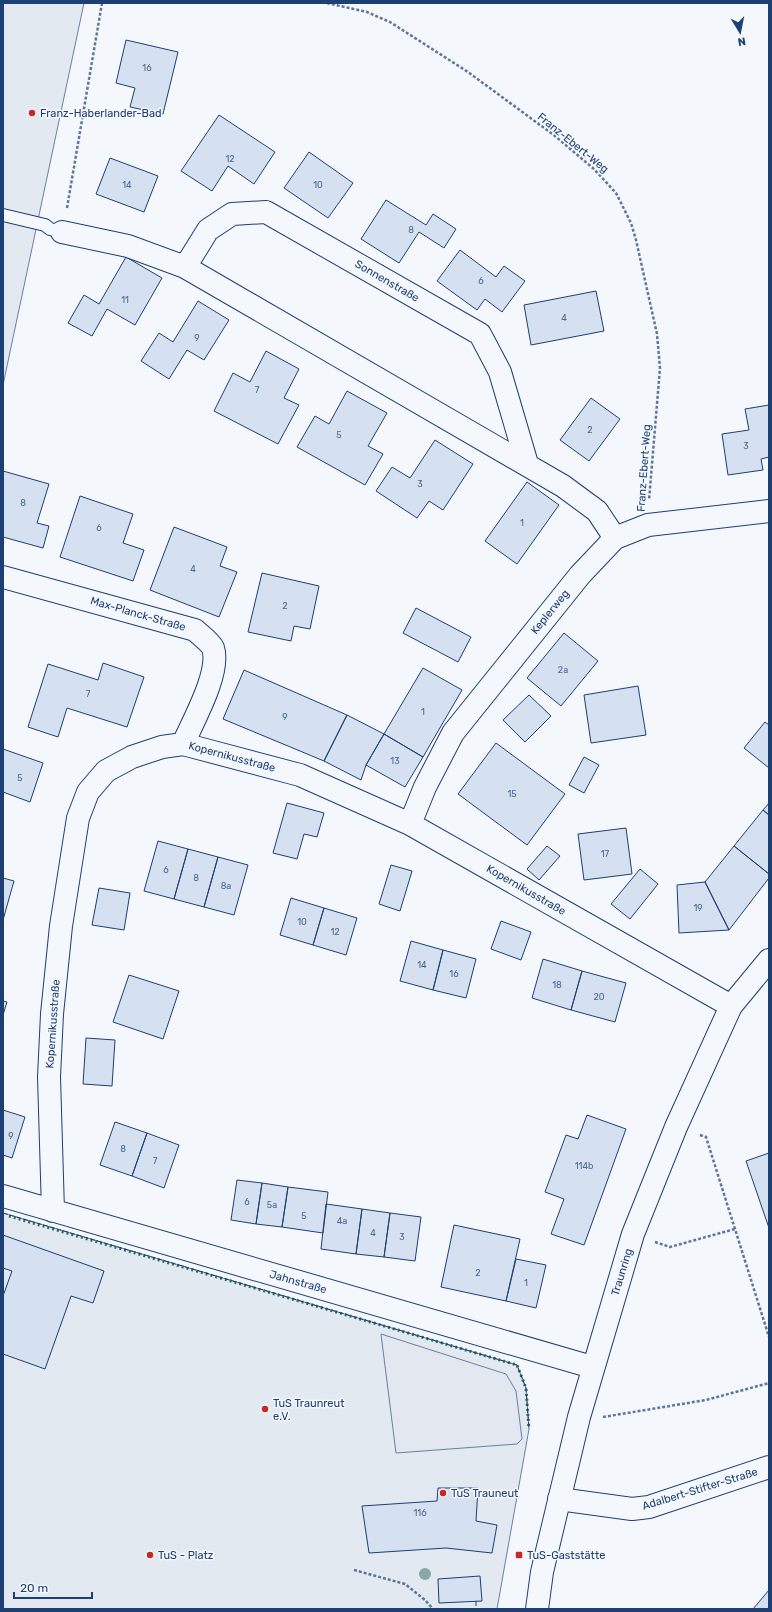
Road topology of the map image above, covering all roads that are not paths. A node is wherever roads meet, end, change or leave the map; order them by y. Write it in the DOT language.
graph roads {
  1 [pos="3,215"];
  2 [pos="62,232"];
  3 [pos="185,267"];
  4 [pos="527,464"];
  5 [pos="769,511"];
  6 [pos="615,538"];
  7 [pos="3,577"];
  8 [pos="183,744"];
  9 [pos="410,824"];
  10 [pos="769,960"];
  11 [pos="731,1006"];
  12 [pos="3,1196"];
  13 [pos="53,1211"];
  14 [pos="592,1367"];
  15 [pos="769,1467"];
  16 [pos="559,1499"];
  17 [pos="537,1609"];
  1 -- 2 [label="lane"];
  2 -- 3 [label="street"];
  3 -- 4 [label="street"];
  3 -- 4 [label="street, Sonnenstraße"];
  4 -- 6 [label="street"];
  5 -- 6 [label="street, Keplerweg"];
  6 -- 9 [label="street, Keplerweg"];
  7 -- 8 [label="street, Max-Planck-Straße"];
  8 -- 9 [label="street, Kopernikusstraße"];
  8 -- 13 [label="street, Kopernikusstraße"];
  9 -- 11 [label="street, Kopernikusstraße"];
  10 -- 11 [label="street, Traunring"];
  11 -- 14 [label="street, Traunring"];
  12 -- 13 [label="street, Jahnstraße"];
  13 -- 14 [label="street, Jahnstraße"];
  14 -- 16 [label="street, Traunring"];
  15 -- 16 [label="street, Adalbert-Stifter-Straße"];
  16 -- 17 [label="street, Traunring"];
}
